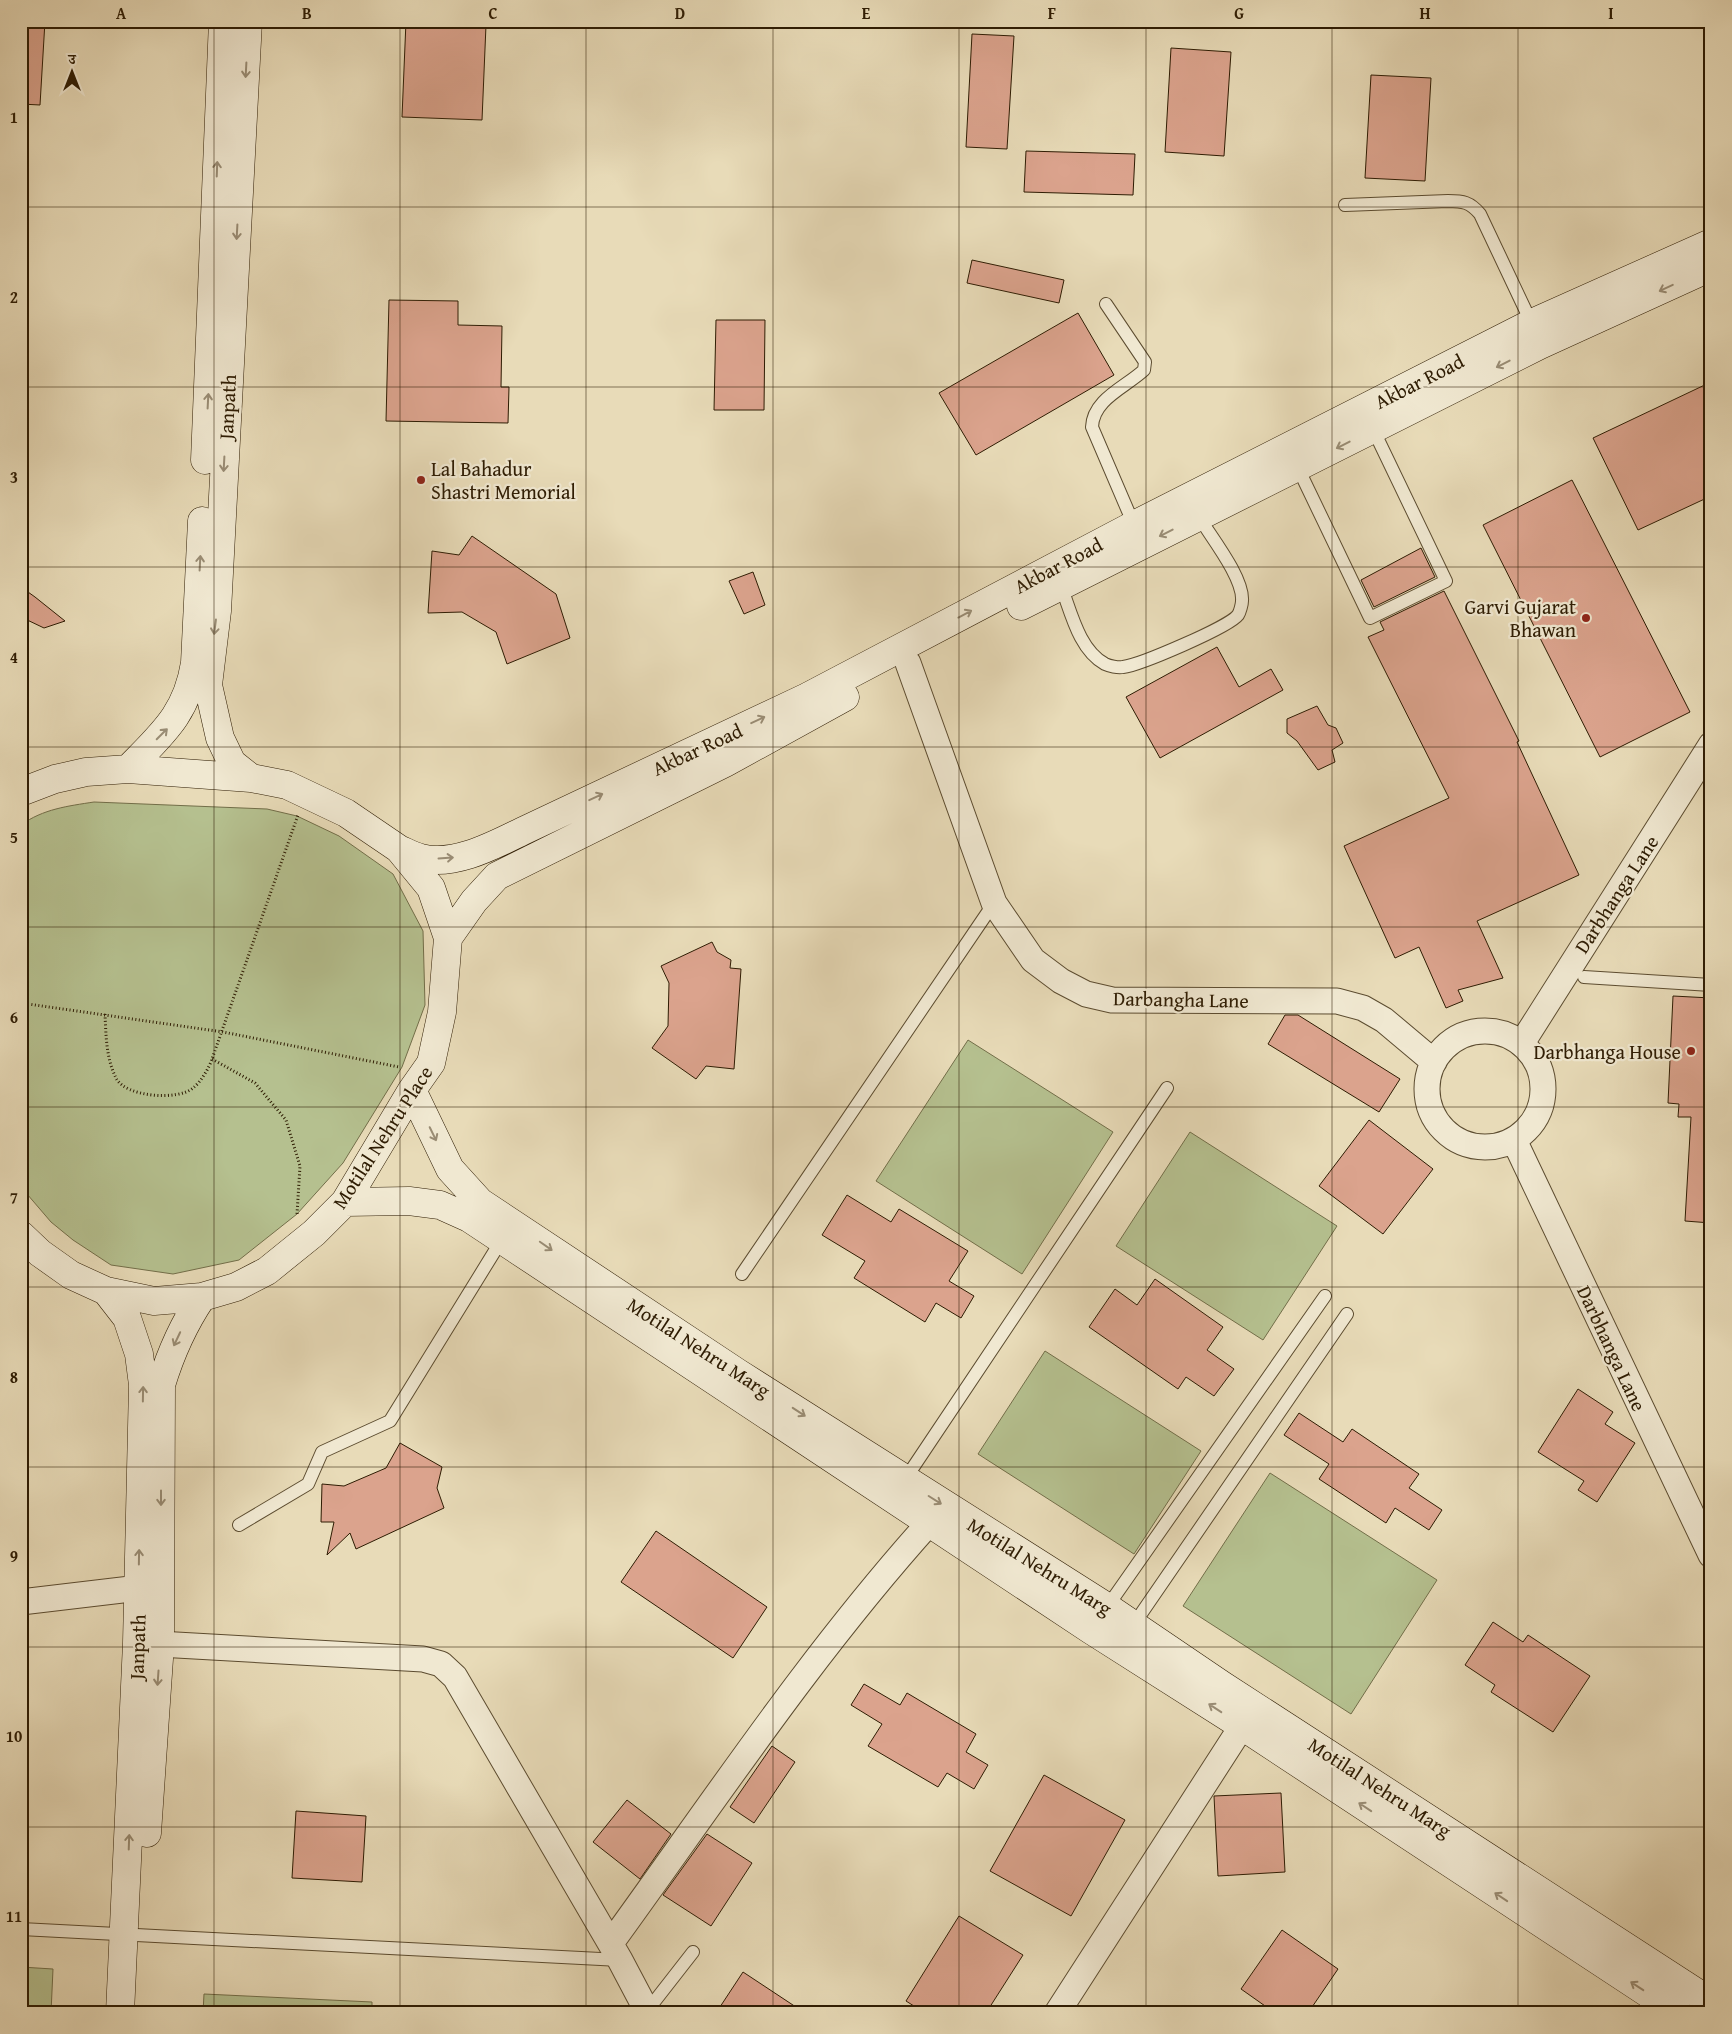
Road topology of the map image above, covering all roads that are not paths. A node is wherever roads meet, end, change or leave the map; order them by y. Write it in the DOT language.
graph roads {
  1 [pos="223,21"];
  2 [pos="248,21"];
  3 [pos="1345,205"];
  4 [pos="1711,243"];
  5 [pos="1711,267"];
  6 [pos="1106,304"];
  7 [pos="1536,334"];
  8 [pos="1374,429"];
  9 [pos="1298,468"];
  10 [pos="1199,517"];
  11 [pos="1134,525"];
  12 [pos="1061,586"];
  13 [pos="908,663"];
  14 [pos="1711,745"];
  15 [pos="128,769"];
  16 [pos="251,778"];
  17 [pos="21,792"];
  18 [pos="399,849"];
  19 [pos="994,903"];
  20 [pos="448,938"];
  21 [pos="1584,977"];
  22 [pos="1711,985"];
  23 [pos="1522,1043"];
  24 [pos="1434,1062"];
  25 [pos="407,1079"];
  26 [pos="1167,1088"];
  27 [pos="1514,1140"];
  28 [pos="345,1202"];
  29 [pos="21,1235"];
  30 [pos="501,1241"];
  31 [pos="742,1274"];
  32 [pos="106,1291"];
  33 [pos="1326,1296"];
  34 [pos="202,1297"];
  35 [pos="1347,1314"];
  36 [pos="899,1489"];
  37 [pos="930,1522"];
  38 [pos="239,1525"];
  39 [pos="1711,1555"];
  40 [pos="139,1588"];
  41 [pos="21,1602"];
  42 [pos="1107,1607"];
  43 [pos="1091,1630"];
  44 [pos="1126,1636"];
  45 [pos="148,1644"];
  46 [pos="1242,1726"];
  47 [pos="21,1929"];
  48 [pos="1581,1933"];
  49 [pos="132,1935"];
  50 [pos="615,1952"];
  51 [pos="693,1952"];
  52 [pos="1711,2002"];
  53 [pos="647,2012"];
  54 [pos="120,2013"];
  55 [pos="135,2013"];
  56 [pos="1057,2013"];
  57 [pos="1678,2013"];
  15 -- 1 [label="main road, Janpath, one-way"];
  2 -- 16 [label="main road, Janpath, one-way"];
  3 -- 7 [label="lane"];
  4 -- 7 [label="main road, Akbar Road"];
  5 -- 7 [label="main road, Akbar Road, one-way"];
  6 -- 11 [label="lane"];
  7 -- 8 [label="main road, Akbar Road, one-way"];
  7 -- 11 [label="main road, Akbar Road"];
  8 -- 9 [label="main road, Akbar Road, one-way"];
  8 -- 9 [label="lane"];
  9 -- 10 [label="main road, Akbar Road"];
  10 -- 12 [label="main road, Akbar Road, one-way"];
  10 -- 12 [label="lane"];
  18 -- 11 [label="main road, Akbar Road, one-way"];
  12 -- 13 [label="main road, Akbar Road"];
  13 -- 19 [label="street, Darbangha Lane"];
  13 -- 20 [label="main road, Akbar Road"];
  14 -- 23 [label="street, Darbhanga Lane"];
  15 -- 16 [label="main road, Motilal Nehru Place"];
  15 -- 17 [label="main road, Motilal Nehru Place"];
  16 -- 18 [label="main road, Motilal Nehru Place"];
  18 -- 20 [label="main road, Motilal Nehru Place"];
  19 -- 24 [label="street, Darbangha Lane"];
  19 -- 31 [label="lane"];
  20 -- 25 [label="main road, Motilal Nehru Place"];
  21 -- 22 [label="lane"];
  23 -- 24 [label="street"];
  23 -- 27 [label="street"];
  24 -- 27 [label="street"];
  25 -- 28 [label="main road, Motilal Nehru Place"];
  25 -- 36 [label="main road, Motilal Nehru Marg, one-way"];
  26 -- 36 [label="lane"];
  27 -- 39 [label="street, Darbhanga Lane"];
  28 -- 30 [label="main road, Motilal Nehru Marg"];
  28 -- 34 [label="main road, Motilal Nehru Place"];
  29 -- 32 [label="main road, Motilal Nehru Place"];
  30 -- 36 [label="main road, Motilal Nehru Marg"];
  30 -- 38 [label="lane"];
  32 -- 34 [label="main road, Motilal Nehru Place"];
  40 -- 32 [label="main road, Janpath, one-way"];
  33 -- 42 [label="lane"];
  34 -- 45 [label="main road, Janpath, one-way"];
  35 -- 44 [label="lane"];
  36 -- 37 [label="main road, Motilal Nehru Marg"];
  36 -- 42 [label="main road, Motilal Nehru Marg, one-way"];
  37 -- 43 [label="main road, Motilal Nehru Marg"];
  37 -- 50 [label="street"];
  40 -- 41 [label="street"];
  40 -- 45 [label="main road, Janpath"];
  42 -- 43 [label="lane"];
  42 -- 44 [label="main road, Motilal Nehru Marg"];
  43 -- 44 [label="main road, Motilal Nehru Marg"];
  46 -- 44 [label="main road, Motilal Nehru Marg, one-way"];
  44 -- 48 [label="main road, Motilal Nehru Marg"];
  45 -- 49 [label="main road, Janpath"];
  45 -- 50 [label="street"];
  48 -- 46 [label="main road, Motilal Nehru Marg, one-way"];
  46 -- 56 [label="street"];
  47 -- 49 [label="lane"];
  48 -- 52 [label="main road, Motilal Nehru Marg"];
  57 -- 48 [label="main road, Motilal Nehru Marg, one-way"];
  49 -- 50 [label="lane"];
  49 -- 54 [label="main road, Janpath"];
  49 -- 55 [label="main road, Janpath"];
  50 -- 53 [label="street"];
  51 -- 53 [label="lane"];
}
